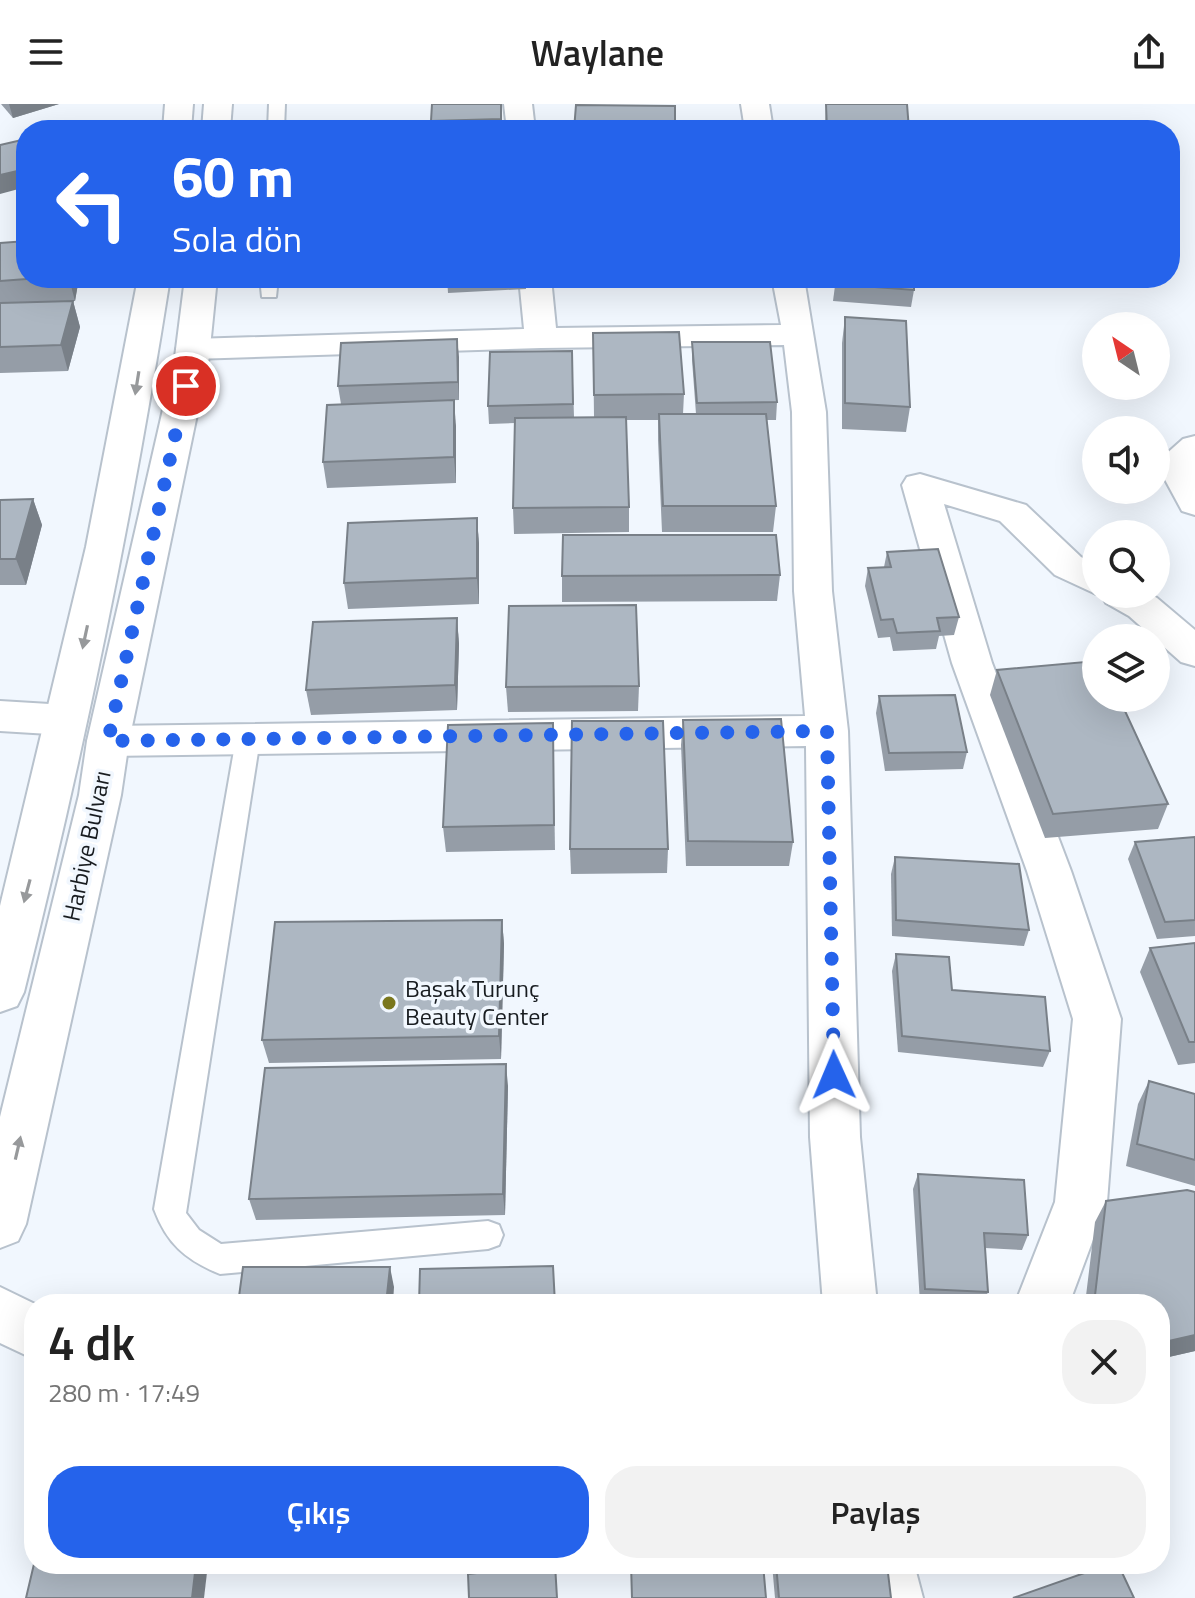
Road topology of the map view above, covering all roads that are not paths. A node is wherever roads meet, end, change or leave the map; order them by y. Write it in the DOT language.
graph roads {
  1 [pos="152,288"];
  2 [pos="200,288"];
  3 [pos="536,288"];
  4 [pos="790,288"];
  5 [pos="799,335"];
  6 [pos="541,338"];
  7 [pos="193,349"];
  8 [pos="1195,447"];
  9 [pos="1195,503"];
  10 [pos="1082,574"];
  11 [pos="1144,608"];
  12 [pos="1195,652"];
  13 [pos="0,716"];
  14 [pos="66,720"];
  15 [pos="827,731"];
  16 [pos="248,739"];
  17 [pos="108,741"];
  18 [pos="0,992"];
  19 [pos="0,1224"];
  20 [pos="488,1235"];
  21 [pos="849,1294"];
  22 [pos="1046,1294"];
  23 [pos="0,1313"];
  24 [pos="24,1327"];
  25 [pos="887,1574"];
  26 [pos="893,1598"];
  1 -- 14 [label="street, Harbiye Bulvarı, one-way"];
  2 -- 7 [label="street, Harbiye Bulvarı"];
  3 -- 6 [label="street"];
  4 -- 5 [label="street"];
  5 -- 6 [label="street"];
  5 -- 15 [label="street"];
  6 -- 7 [label="street"];
  7 -- 17 [label="street, Harbiye Bulvarı"];
  8 -- 9 [label="street"];
  10 -- 22 [label="street"];
  11 -- 12 [label="street"];
  13 -- 14 [label="street"];
  14 -- 18 [label="street, Harbiye Bulvarı, one-way"];
  15 -- 16 [label="street"];
  15 -- 21 [label="street"];
  16 -- 17 [label="street"];
  16 -- 20 [label="lane"];
  19 -- 17 [label="street, Harbiye Bulvarı, one-way"];
  23 -- 24 [label="street"];
  25 -- 26 [label="street"];
}
